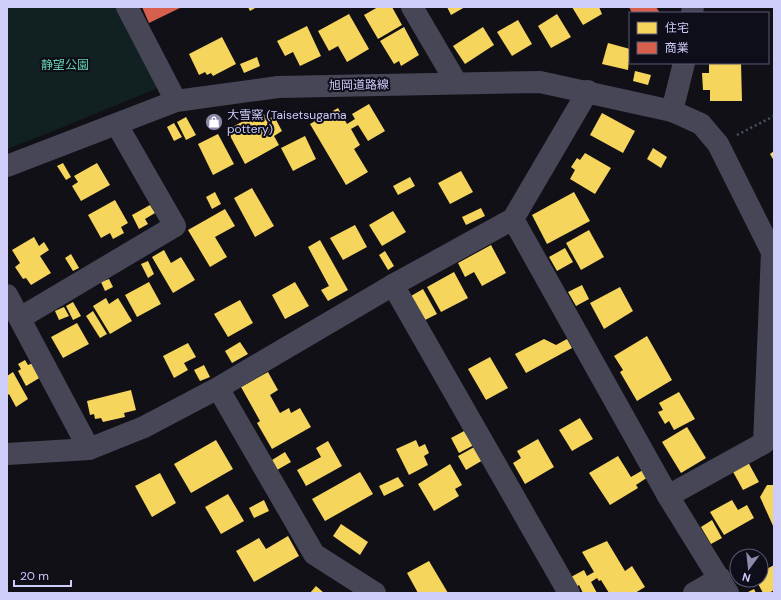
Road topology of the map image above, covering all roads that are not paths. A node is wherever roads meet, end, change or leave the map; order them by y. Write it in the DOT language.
graph roads {
  1 [pos="127,7"];
  2 [pos="412,7"];
  3 [pos="684,64"];
  4 [pos="456,82"];
  5 [pos="588,91"];
  6 [pos="176,101"];
  7 [pos="672,110"];
  8 [pos="117,125"];
  9 [pos="7,166"];
  10 [pos="513,219"];
  11 [pos="393,285"];
  12 [pos="7,295"];
  13 [pos="20,318"];
  14 [pos="218,388"];
  15 [pos="89,449"];
  16 [pos="7,454"];
  17 [pos="668,496"];
  18 [pos="724,586"];
  19 [pos="375,593"];
  20 [pos="570,593"];
  21 [pos="694,593"];
  1 -- 6 [label="street"];
  2 -- 4 [label="street"];
  3 -- 7 [label="street"];
  4 -- 5 [label="street, 旭岡道路線"];
  4 -- 6 [label="street, 旭岡道路線"];
  5 -- 7 [label="street, 旭岡道路線"];
  5 -- 10 [label="street"];
  6 -- 8 [label="street, 旭岡道路線"];
  7 -- 17 [label="street, 旭岡道路線"];
  8 -- 9 [label="street, 旭岡道路線"];
  8 -- 13 [label="street"];
  10 -- 11 [label="street"];
  10 -- 17 [label="street"];
  11 -- 14 [label="street"];
  11 -- 20 [label="street"];
  12 -- 13 [label="street"];
  13 -- 15 [label="street"];
  14 -- 15 [label="street"];
  14 -- 19 [label="street"];
  15 -- 16 [label="street"];
  17 -- 18 [label="street"];
  18 -- 21 [label="street"];
}
